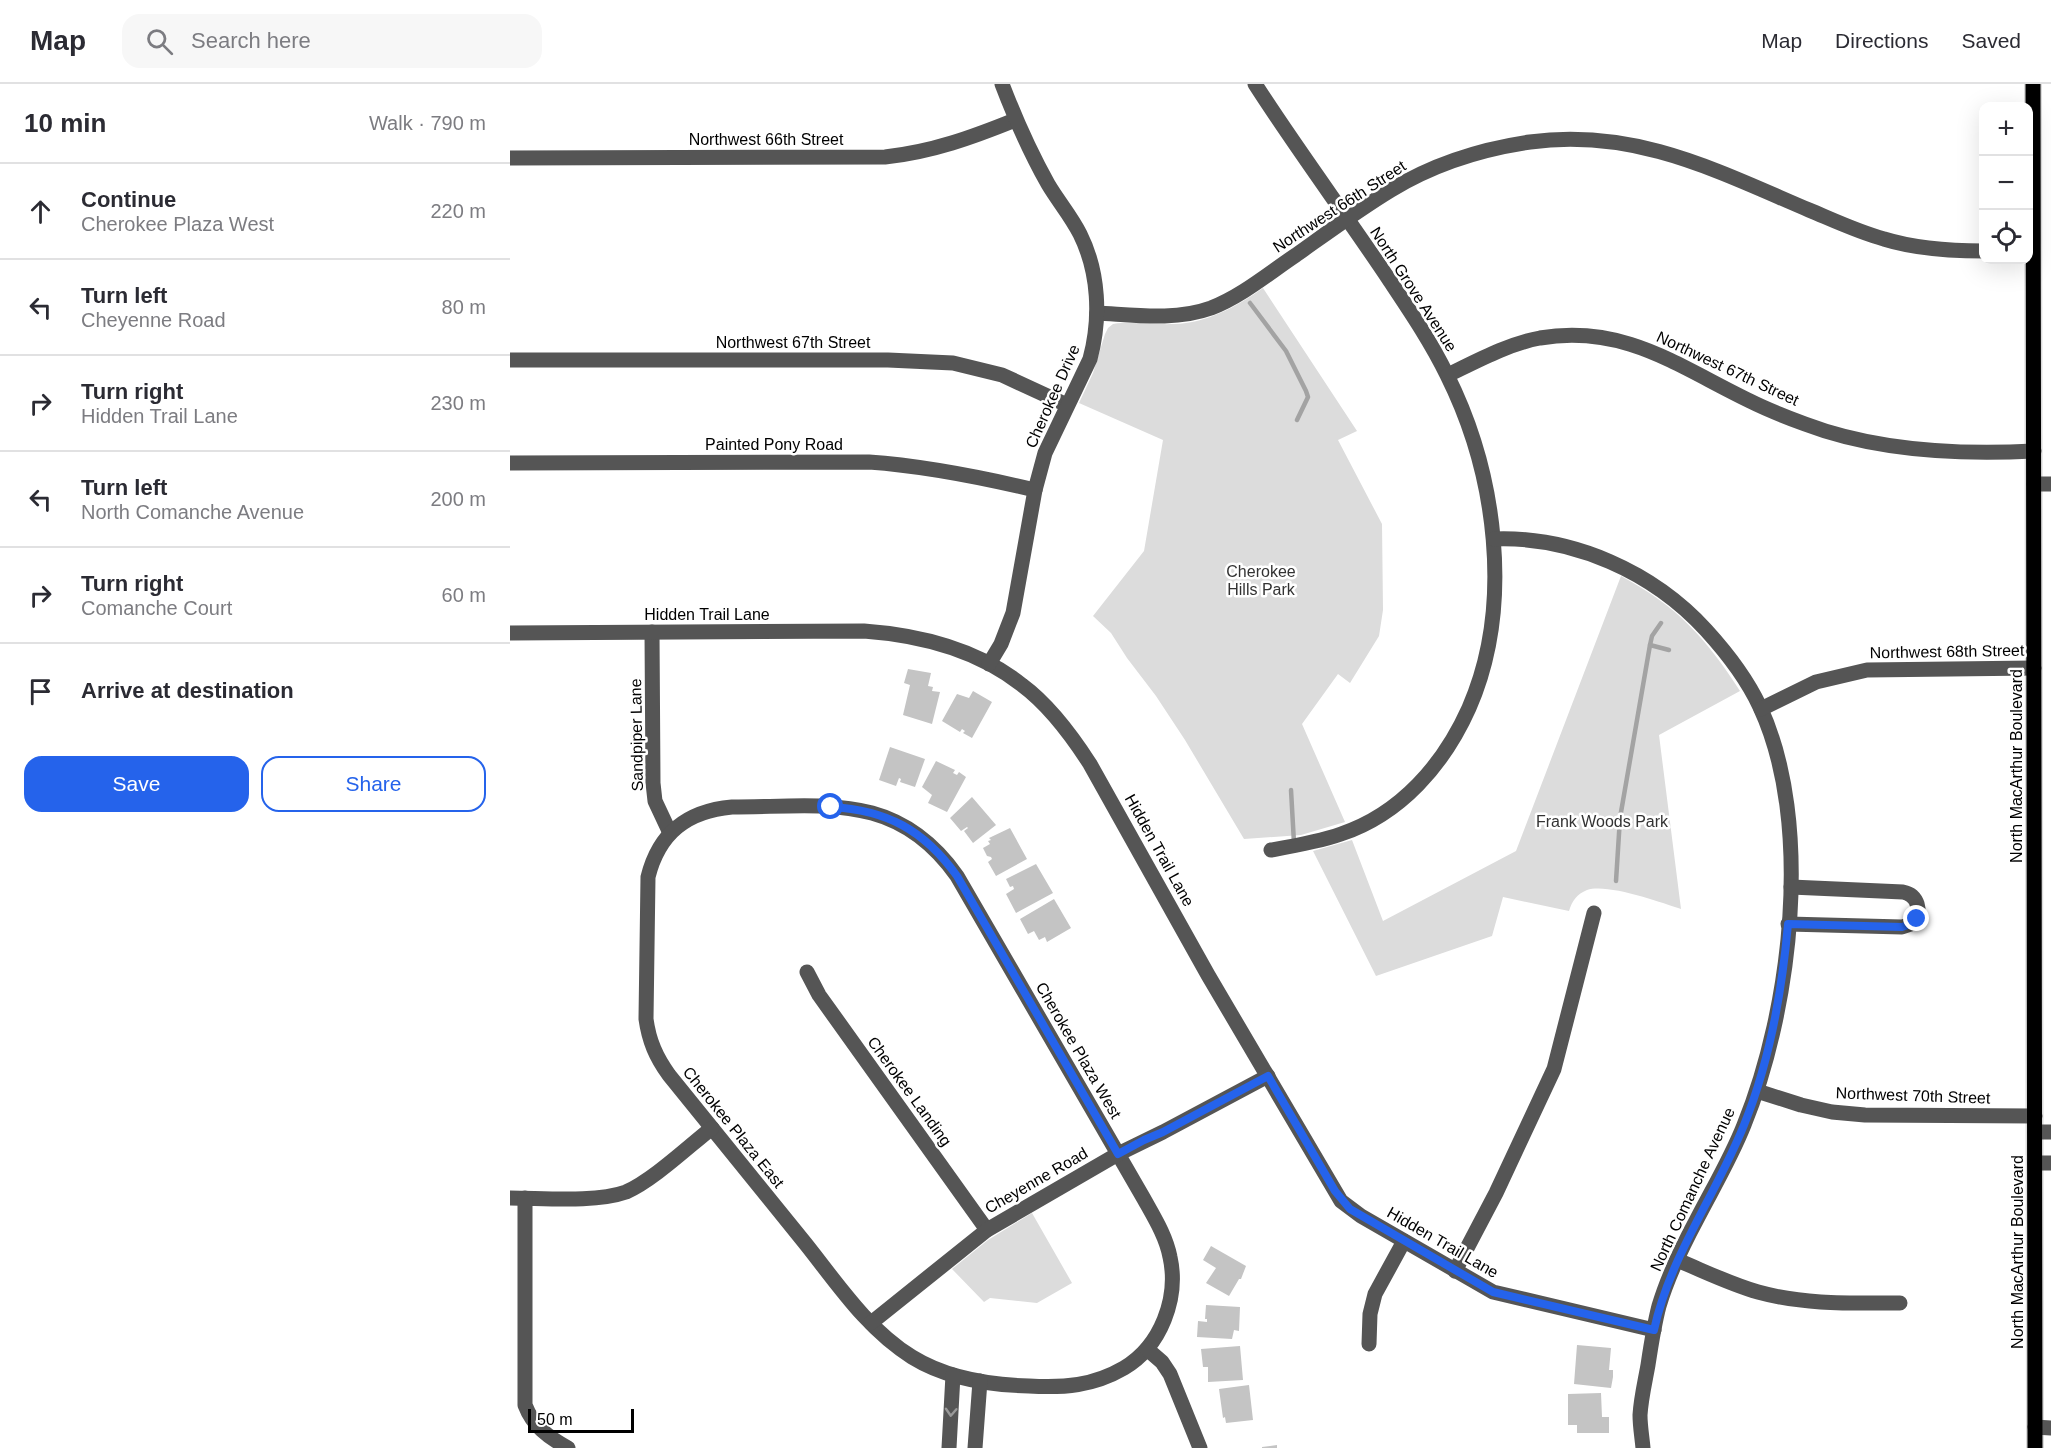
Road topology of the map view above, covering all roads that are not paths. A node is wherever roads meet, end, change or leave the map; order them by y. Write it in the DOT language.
graph roads {
  1 [pos="1002,84"];
  2 [pos="1255,84"];
  3 [pos="2032,84"];
  4 [pos="1016,120"];
  5 [pos="510,158"];
  6 [pos="2031,210"];
  7 [pos="1347,219"];
  8 [pos="1979,251"];
  9 [pos="2031,264"];
  10 [pos="1097,313"];
  11 [pos="510,360"];
  12 [pos="1448,375"];
  13 [pos="1067,405"];
  14 [pos="2034,451"];
  15 [pos="510,463"];
  16 [pos="2034,484"];
  17 [pos="2051,484"];
  18 [pos="1035,490"];
  19 [pos="1494,539"];
  20 [pos="652,632"];
  21 [pos="510,633"];
  22 [pos="989,664"];
  23 [pos="2034,668"];
  24 [pos="1761,709"];
  25 [pos="670,833"];
  26 [pos="1271,850"];
  27 [pos="1791,887"];
  28 [pos="1594,913"];
  29 [pos="1788,924"];
  30 [pos="807,972"];
  31 [pos="1268,1076"];
  32 [pos="1757,1091"];
  33 [pos="2035,1116"];
  34 [pos="712,1128"];
  35 [pos="2035,1132"];
  36 [pos="2051,1132"];
  37 [pos="1118,1154"];
  38 [pos="2035,1163"];
  39 [pos="2051,1163"];
  40 [pos="518,1198"];
  41 [pos="517,1219"];
  42 [pos="987,1230"];
  43 [pos="1404,1241"];
  44 [pos="1677,1260"];
  45 [pos="1455,1271"];
  46 [pos="1900,1303"];
  47 [pos="871,1323"];
  48 [pos="1654,1330"];
  49 [pos="1369,1344"];
  50 [pos="1148,1349"];
  51 [pos="953,1375"];
  52 [pos="980,1382"];
  53 [pos="2035,1427"];
  54 [pos="2051,1428"];
  55 [pos="549,1444"];
  56 [pos="568,1448"];
  57 [pos="949,1448"];
  58 [pos="975,1448"];
  59 [pos="1200,1448"];
  60 [pos="1643,1448"];
  61 [pos="2035,1448"];
  1 -- 4 [label="street, Cherokee Drive"];
  2 -- 7 [label="street, North Grove Avenue"];
  3 -- 6 [label="main road, North MacArthur Boulevard"];
  4 -- 5 [label="street, Northwest 66th Street"];
  4 -- 10 [label="street, Cherokee Drive"];
  7 -- 8 [label="street, Northwest 66th Street"];
  7 -- 10 [label="street, Northwest 66th Street"];
  7 -- 12 [label="street, North Grove Avenue"];
  9 -- 14 [label="main road, North MacArthur Boulevard"];
  10 -- 13 [label="street, Cherokee Drive"];
  11 -- 13 [label="street, Northwest 67th Street"];
  12 -- 14 [label="street, Northwest 67th Street"];
  12 -- 19 [label="street, North Grove Avenue"];
  13 -- 18 [label="street, Cherokee Drive"];
  14 -- 16 [label="main road, North MacArthur Boulevard"];
  15 -- 18 [label="street, Painted Pony Road"];
  16 -- 17 [label="street"];
  16 -- 23 [label="main road, North MacArthur Boulevard"];
  18 -- 22 [label="street, Cherokee Drive"];
  19 -- 24 [label="street, North Comanche Avenue"];
  19 -- 26 [label="street, North Grove Avenue"];
  20 -- 21 [label="street, Hidden Trail Lane"];
  20 -- 22 [label="street, Hidden Trail Lane"];
  20 -- 25 [label="street, Sandpiper Lane"];
  22 -- 31 [label="street, Hidden Trail Lane"];
  23 -- 24 [label="street, Northwest 68th Street"];
  23 -- 33 [label="main road, North MacArthur Boulevard"];
  24 -- 27 [label="street, North Comanche Avenue"];
  25 -- 34 [label="street, Cherokee Plaza East"];
  25 -- 37 [label="street, Cherokee Plaza West"];
  27 -- 29 [label="street, North Comanche Avenue"];
  27 -- 29 [label="street"];
  28 -- 45 [label="street"];
  29 -- 32 [label="street, North Comanche Avenue"];
  30 -- 42 [label="street, Cherokee Landing"];
  31 -- 37 [label="street, Cheyenne Road"];
  31 -- 43 [label="street, Hidden Trail Lane"];
  32 -- 33 [label="street, Northwest 70th Street"];
  32 -- 44 [label="street, North Comanche Avenue"];
  33 -- 35 [label="main road, North MacArthur Boulevard"];
  34 -- 40 [label="street"];
  34 -- 47 [label="street, Cherokee Plaza East"];
  35 -- 36 [label="street"];
  35 -- 38 [label="main road, North MacArthur Boulevard"];
  37 -- 42 [label="street, Cheyenne Road"];
  37 -- 50 [label="street, Cherokee Plaza West"];
  38 -- 39 [label="street"];
  38 -- 53 [label="main road, North MacArthur Boulevard"];
  40 -- 41 [label="street"];
  41 -- 55 [label="street"];
  42 -- 47 [label="street, Cheyenne Road"];
  43 -- 45 [label="street, Hidden Trail Lane"];
  43 -- 49 [label="street"];
  44 -- 46 [label="street"];
  44 -- 48 [label="street, North Comanche Avenue"];
  45 -- 48 [label="street, Hidden Trail Lane"];
  47 -- 51 [label="street, Cherokee Plaza East"];
  48 -- 60 [label="street, North Comanche Avenue"];
  50 -- 52 [label="street, Cherokee Plaza West"];
  50 -- 59 [label="street"];
  51 -- 52 [label="street, Cherokee Plaza West"];
  51 -- 57 [label="street, one-way"];
  52 -- 58 [label="street"];
  53 -- 54 [label="street"];
  53 -- 61 [label="main road, North MacArthur Boulevard"];
  55 -- 56 [label="street"];
}
